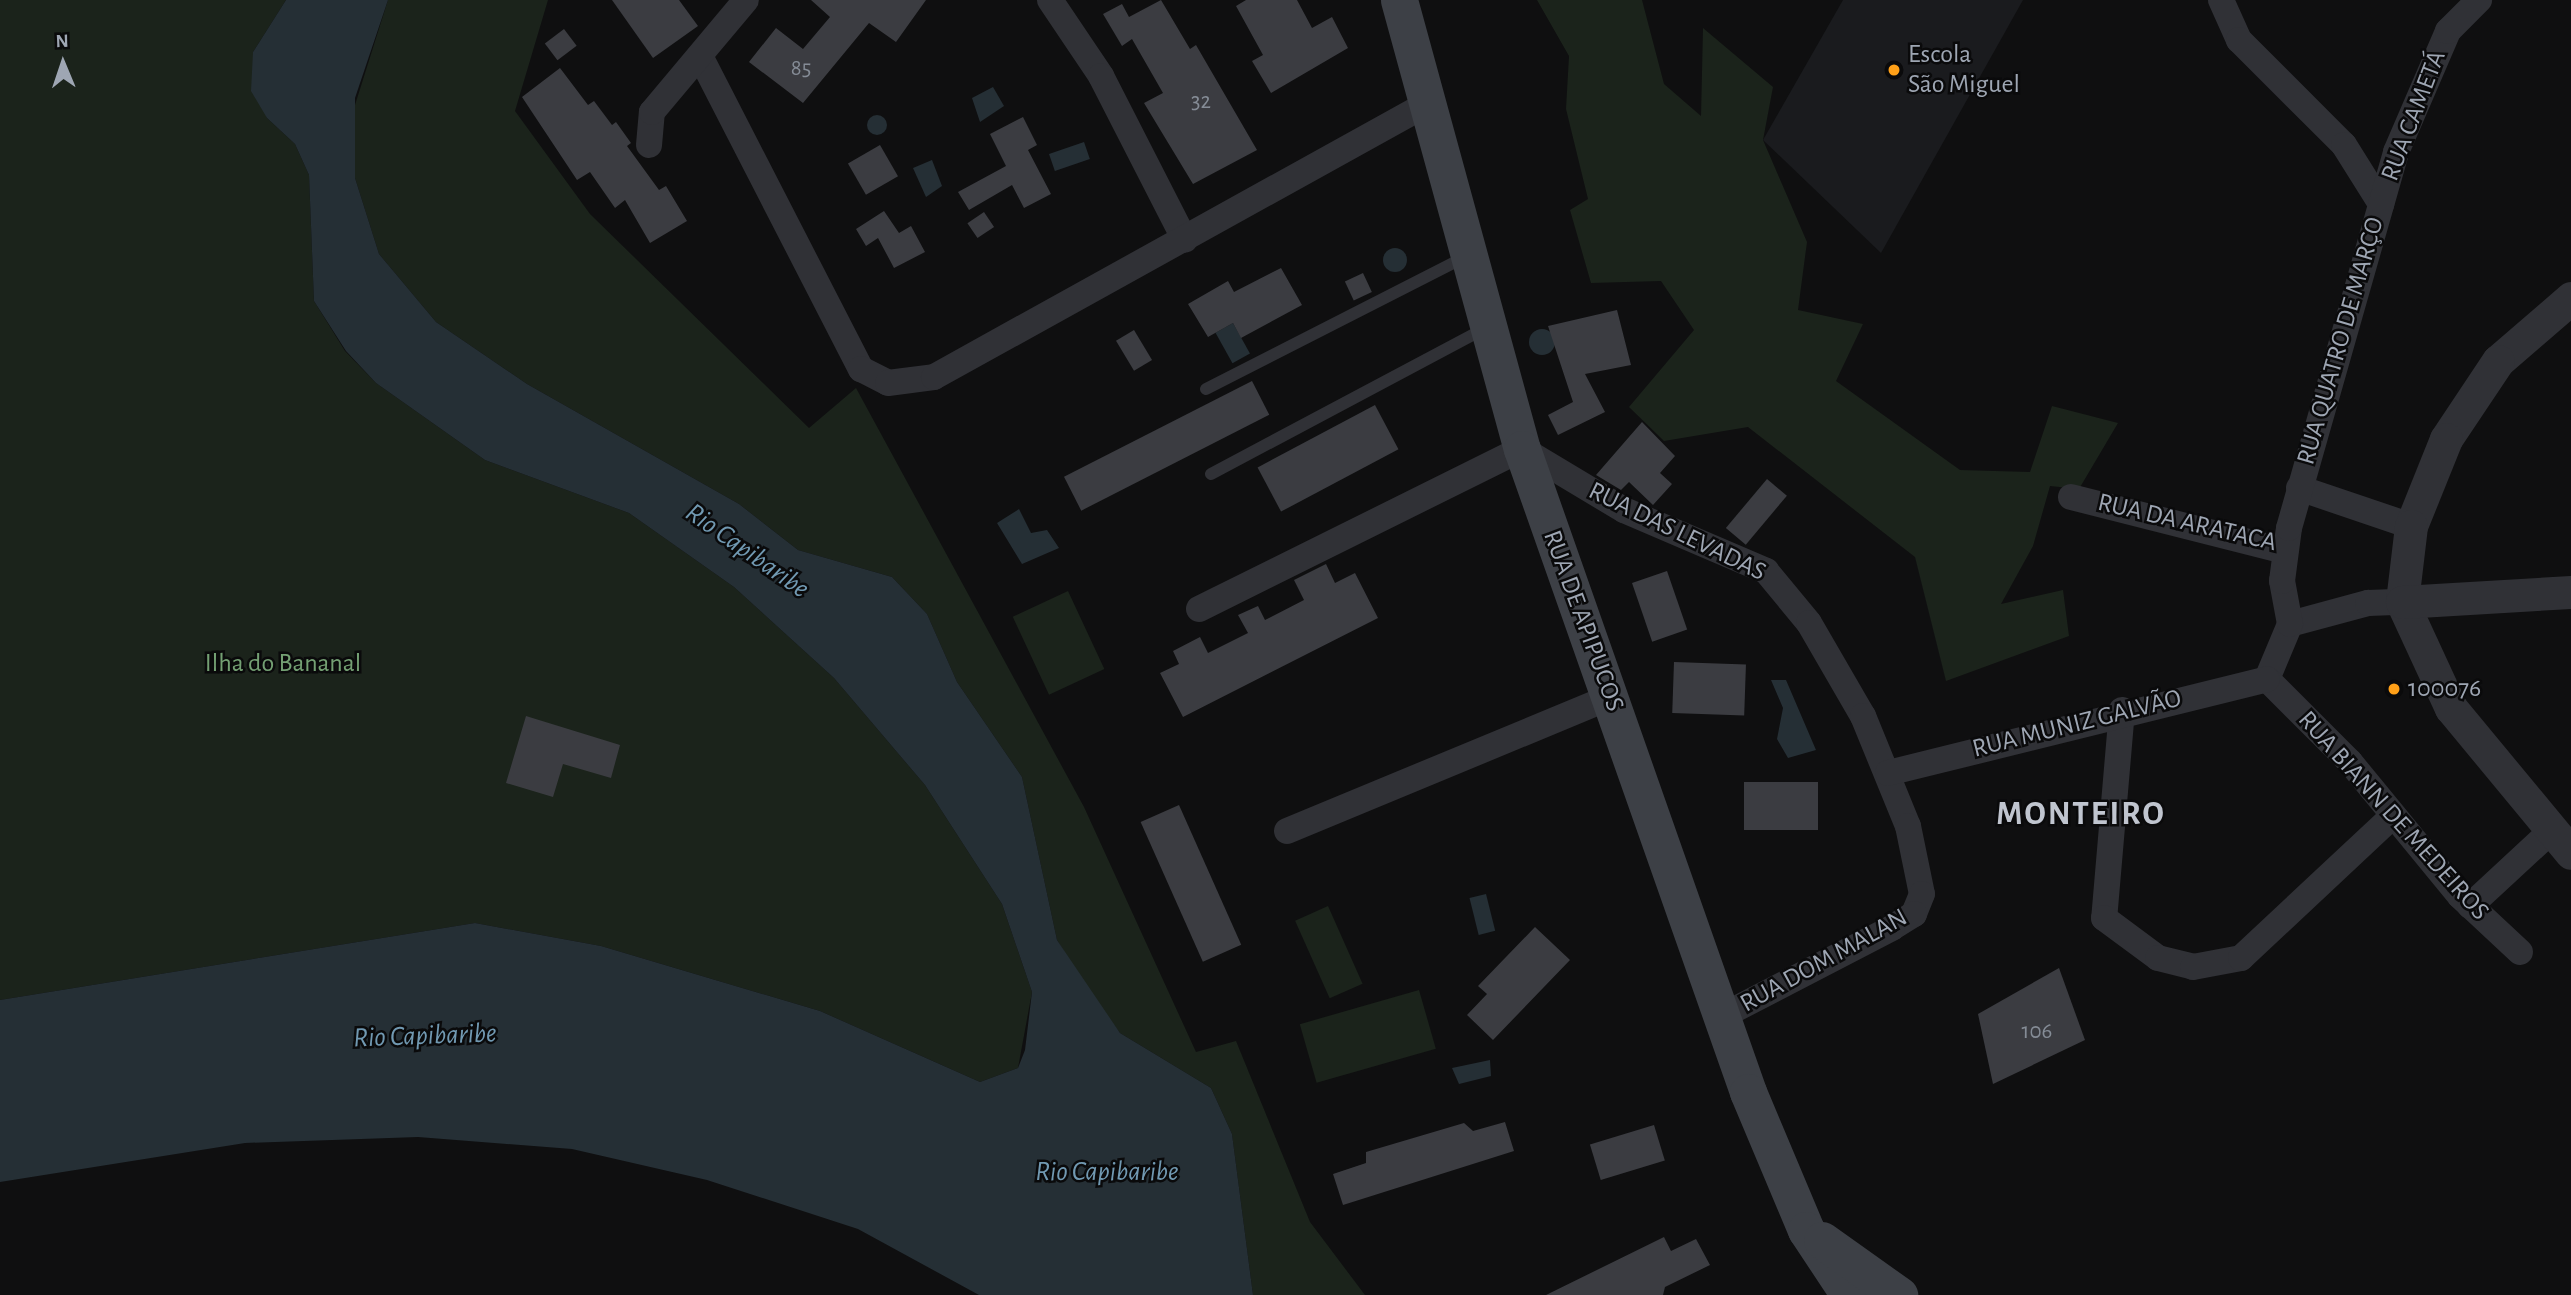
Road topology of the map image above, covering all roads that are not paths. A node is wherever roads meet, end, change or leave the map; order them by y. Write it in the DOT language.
graph roads {
  1 [pos="746,0"];
  2 [pos="1050,0"];
  3 [pos="1399,0"];
  4 [pos="2221,0"];
  5 [pos="2479,0"];
  6 [pos="701,58"];
  7 [pos="1425,105"];
  8 [pos="649,145"];
  9 [pos="2381,204"];
  10 [pos="1185,240"];
  11 [pos="1469,255"];
  12 [pos="2571,298"];
  13 [pos="1490,326"];
  14 [pos="1206,389"];
  15 [pos="1522,449"];
  16 [pos="1211,474"];
  17 [pos="2299,488"];
  18 [pos="2071,497"];
  19 [pos="2411,526"];
  20 [pos="2285,551"];
  21 [pos="2571,592"];
  22 [pos="2402,602"];
  23 [pos="1199,609"];
  24 [pos="2290,624"];
  25 [pos="2267,679"];
  26 [pos="1610,697"];
  27 [pos="2122,710"];
  28 [pos="1888,773"];
  29 [pos="2393,816"];
  30 [pos="1287,831"];
  31 [pos="2562,841"];
  32 [pos="1920,904"];
  33 [pos="2470,906"];
  34 [pos="2519,952"];
  35 [pos="1724,1015"];
  36 [pos="1806,1230"];
  37 [pos="1849,1295"];
  38 [pos="1899,1295"];
  1 -- 6 [label="street"];
  2 -- 10 [label="street"];
  3 -- 7 [label="main road, RUA DE APIPUCOS"];
  4 -- 9 [label="street, RUA QUATRO DE MARÇO"];
  5 -- 9 [label="street, RUA CAMETÁ"];
  6 -- 8 [label="street"];
  6 -- 10 [label="street"];
  7 -- 10 [label="street"];
  7 -- 11 [label="main road, RUA DE APIPUCOS"];
  9 -- 17 [label="street, RUA QUATRO DE MARÇO"];
  11 -- 13 [label="main road, RUA DE APIPUCOS"];
  11 -- 14 [label="lane"];
  12 -- 19 [label="street"];
  13 -- 15 [label="main road, RUA DE APIPUCOS"];
  13 -- 16 [label="lane"];
  15 -- 23 [label="street"];
  15 -- 26 [label="main road, RUA DE APIPUCOS"];
  15 -- 28 [label="street, RUA DAS LEVADAS"];
  17 -- 19 [label="street"];
  17 -- 20 [label="street, RUA DA ARATACA"];
  18 -- 20 [label="street, RUA DA ARATACA"];
  19 -- 22 [label="street"];
  20 -- 24 [label="street"];
  21 -- 22 [label="street"];
  22 -- 24 [label="street"];
  22 -- 31 [label="street"];
  24 -- 25 [label="street"];
  25 -- 27 [label="street, RUA MUNIZ GALVÃO"];
  25 -- 29 [label="street, RUA BIANN DE MEDEIROS"];
  26 -- 30 [label="street"];
  26 -- 35 [label="main road, RUA DE APIPUCOS"];
  27 -- 28 [label="street, RUA MUNIZ GALVÃO"];
  27 -- 29 [label="street"];
  28 -- 32 [label="street, RUA DAS LEVADAS"];
  29 -- 33 [label="street, RUA BIANN DE MEDEIROS"];
  31 -- 33 [label="street"];
  32 -- 35 [label="street, RUA DOM MALAN"];
  33 -- 34 [label="street, RUA BIANN DE MEDEIROS"];
  35 -- 36 [label="main road, RUA DE APIPUCOS"];
  36 -- 37 [label="main road, RUA DE APIPUCOS"];
  36 -- 38 [label="main road"];
}
